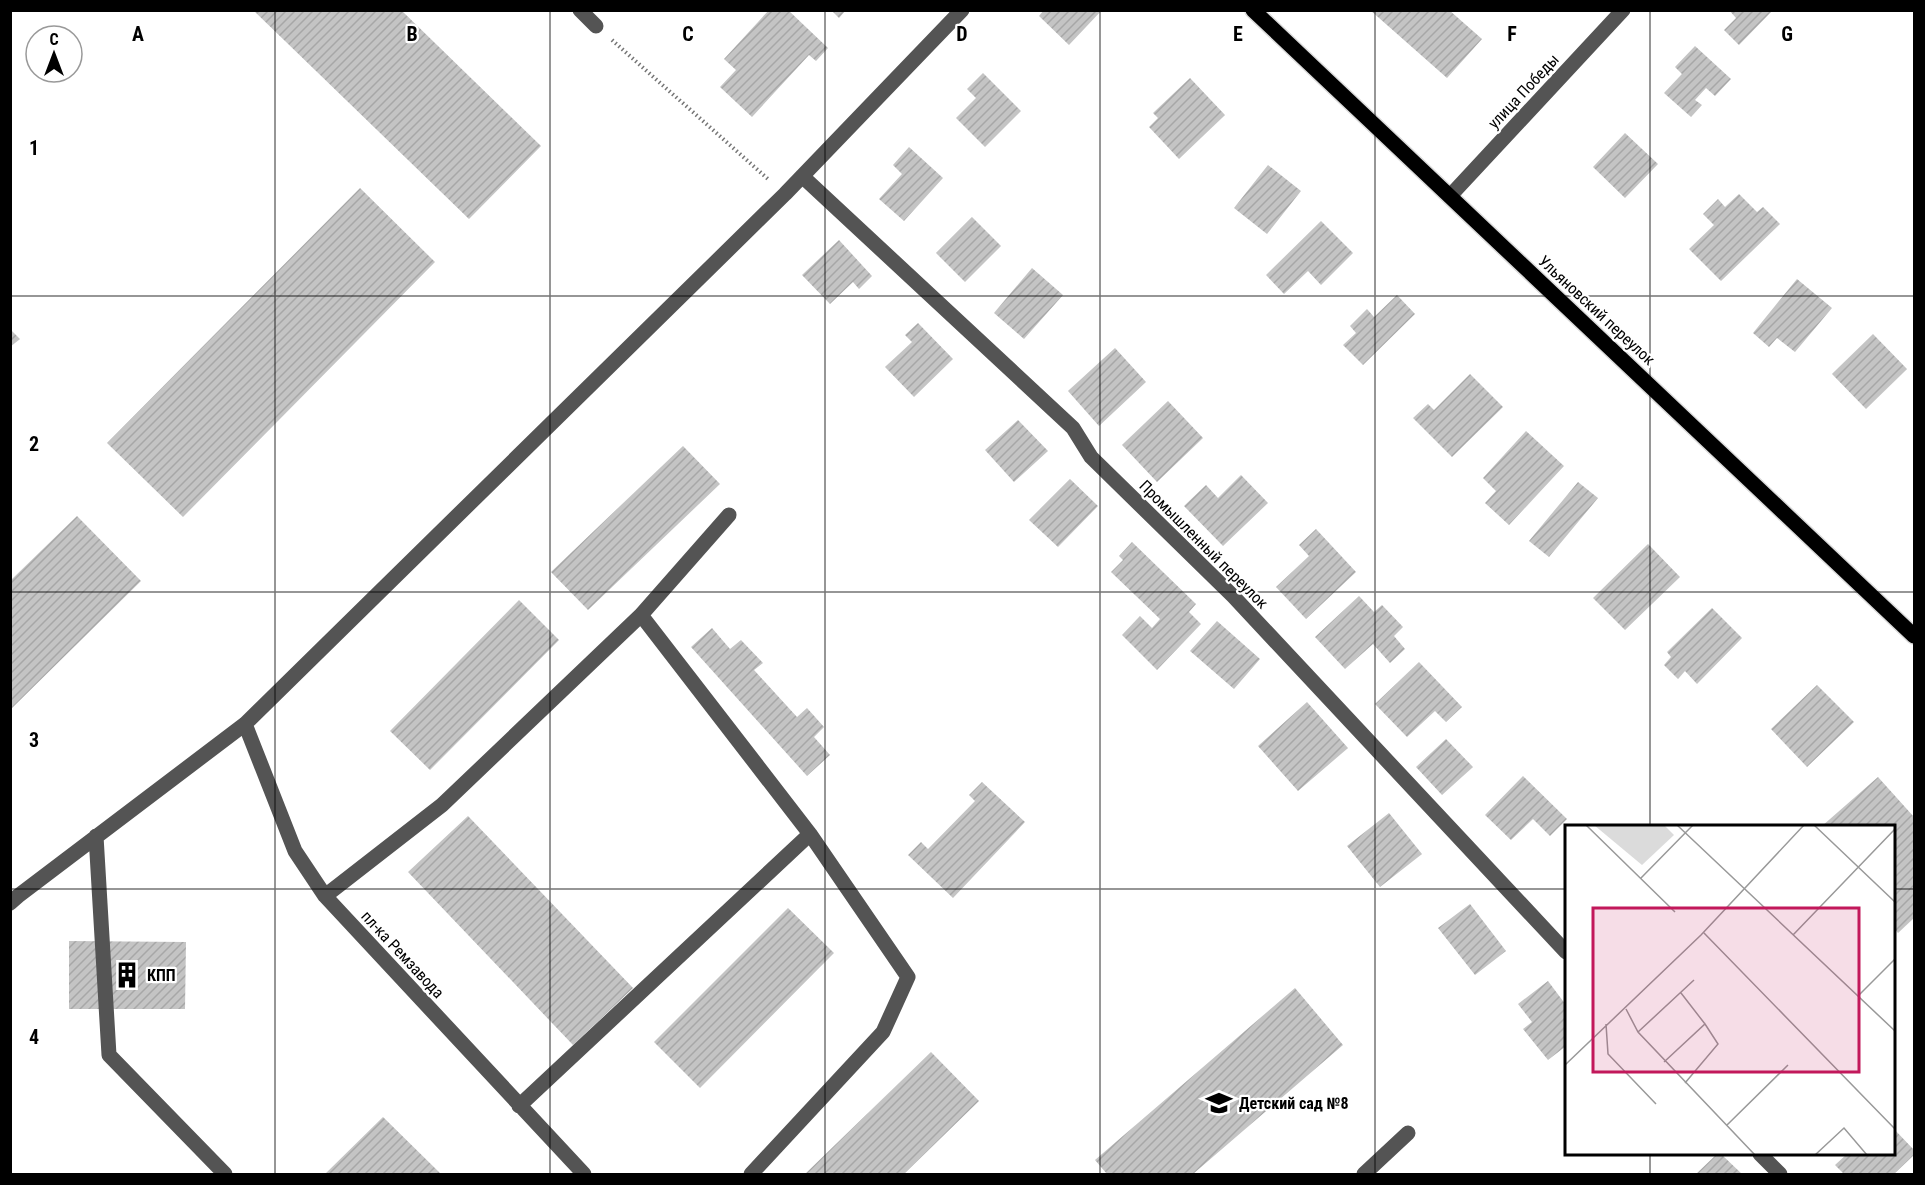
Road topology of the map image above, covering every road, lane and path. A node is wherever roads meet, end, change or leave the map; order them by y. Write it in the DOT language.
graph roads {
  1 [pos="580,10"];
  2 [pos="962,10"];
  3 [pos="1253,10"];
  4 [pos="1623,10"];
  5 [pos="596,26"];
  6 [pos="802,176"];
  7 [pos="785,194"];
  8 [pos="1450,196"];
  9 [pos="729,515"];
  10 [pos="640,615"];
  11 [pos="1914,636"];
  12 [pos="245,724"];
  13 [pos="810,834"];
  14 [pos="96,836"];
  15 [pos="325,896"];
  16 [pos="10,903"];
  17 [pos="1565,951"];
  18 [pos="519,1106"];
  19 [pos="1408,1133"];
  20 [pos="1761,1155"];
  21 [pos="225,1174"];
  22 [pos="584,1174"];
  23 [pos="751,1174"];
  24 [pos="1364,1174"];
  25 [pos="1780,1174"];
  1 -- 5 [label="street"];
  2 -- 6 [label="street"];
  3 -- 8 [label="main road, Ульяновский переулок"];
  4 -- 8 [label="street, улица Победы"];
  5 -- 7 [label="path"];
  6 -- 7 [label="street"];
  6 -- 17 [label="street, Промышленный переулок"];
  7 -- 12 [label="street"];
  8 -- 11 [label="main road, Ульяновский переулок"];
  9 -- 10 [label="street"];
  10 -- 13 [label="street"];
  10 -- 15 [label="street"];
  12 -- 14 [label="street"];
  12 -- 15 [label="street, пл-ка Ремзавода"];
  13 -- 18 [label="street"];
  13 -- 23 [label="street"];
  14 -- 16 [label="street"];
  14 -- 21 [label="street"];
  15 -- 18 [label="street, пл-ка Ремзавода"];
  18 -- 22 [label="street, пл-ка Ремзавода"];
  19 -- 24 [label="street"];
  20 -- 25 [label="street"];
}
